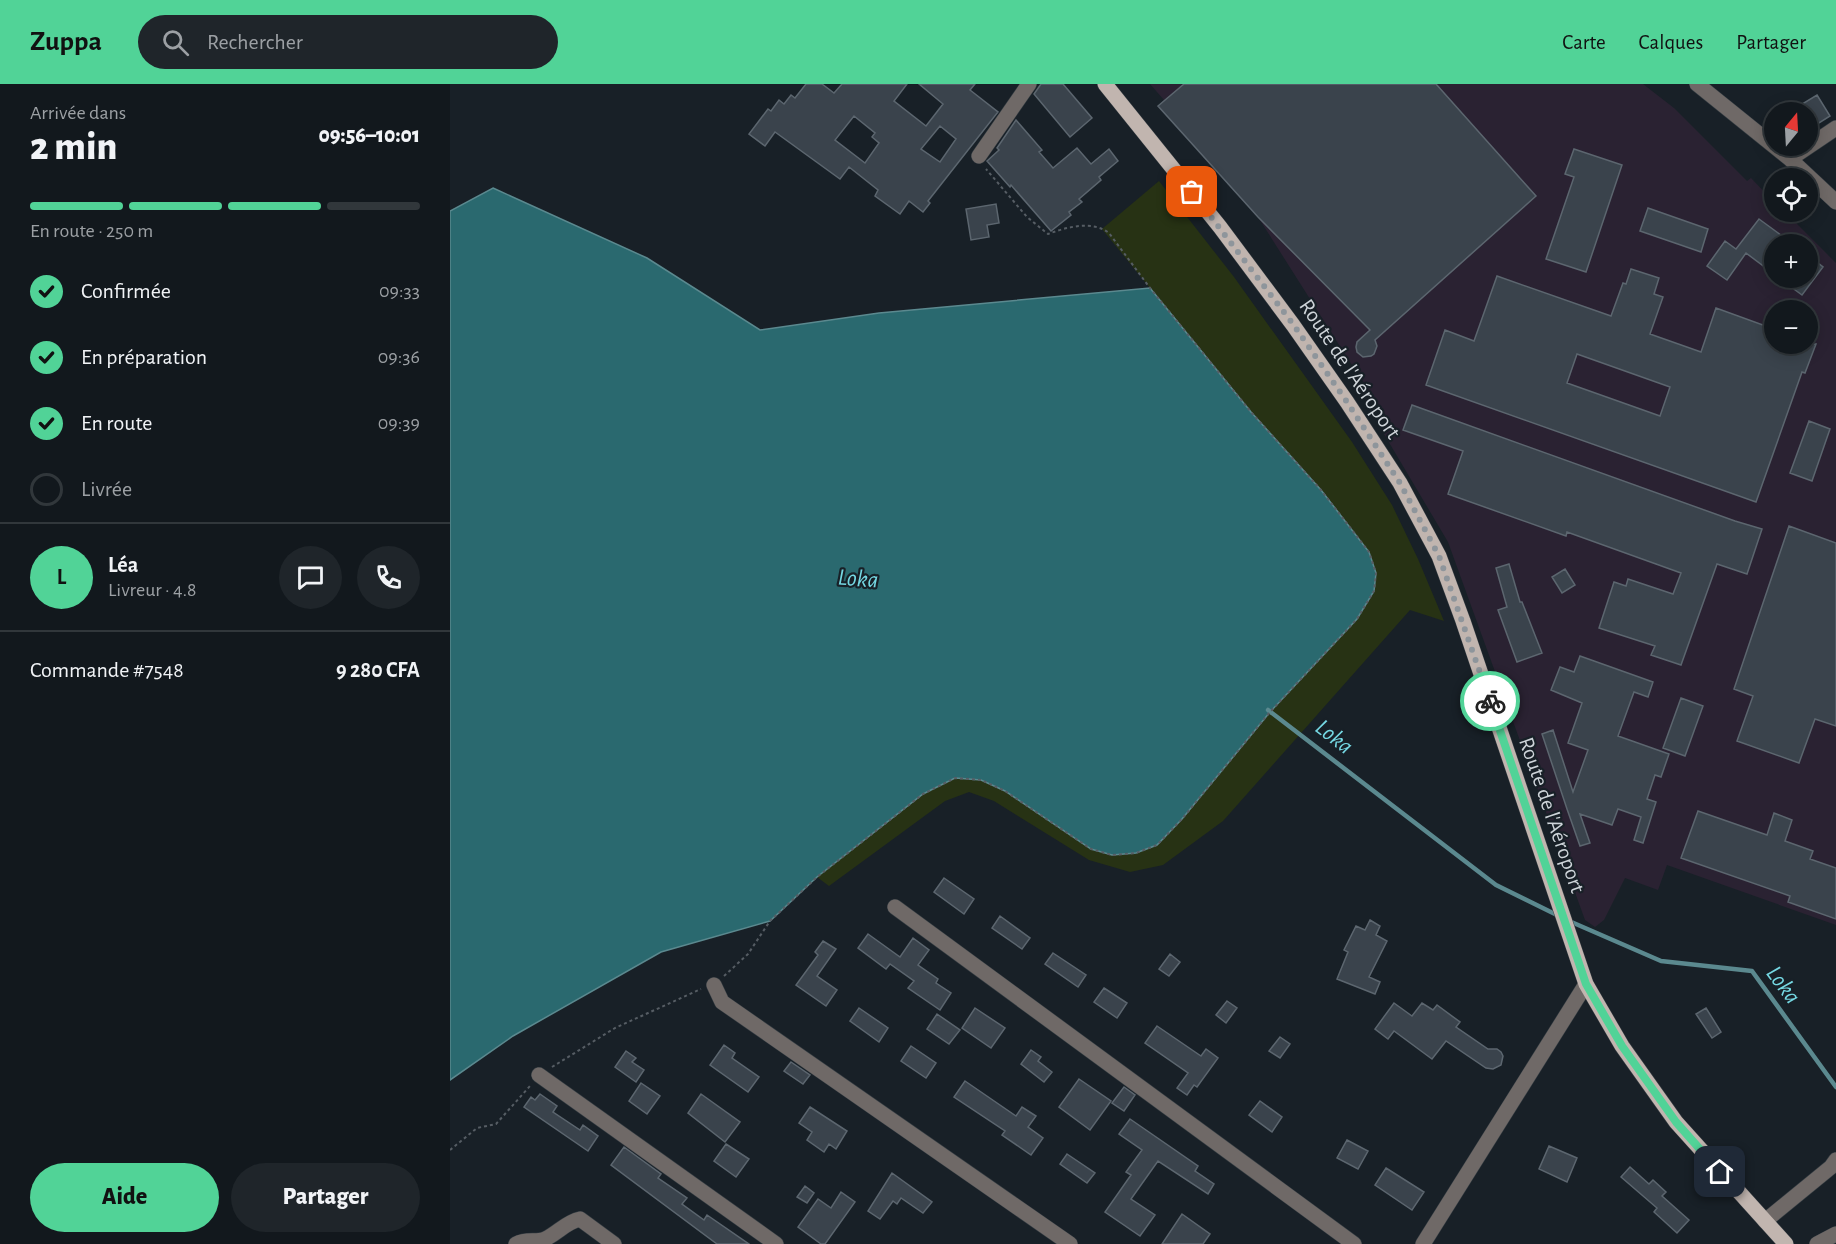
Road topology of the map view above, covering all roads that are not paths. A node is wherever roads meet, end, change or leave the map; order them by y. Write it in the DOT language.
graph roads {
  1 [pos="1029,84"];
  2 [pos="1105,84"];
  3 [pos="1697,84"];
  4 [pos="1836,128"];
  5 [pos="979,156"];
  6 [pos="1790,159"];
  7 [pos="1836,202"];
  8 [pos="895,907"];
  9 [pos="1586,984"];
  10 [pos="714,985"];
  11 [pos="539,1075"];
  12 [pos="1836,1160"];
  13 [pos="1765,1221"];
  14 [pos="1836,1234"];
  15 [pos="516,1244"];
  16 [pos="614,1244"];
  17 [pos="776,1244"];
  18 [pos="1070,1244"];
  19 [pos="1354,1244"];
  20 [pos="1423,1244"];
  21 [pos="1786,1244"];
  22 [pos="1817,1244"];
  1 -- 5 [label="street"];
  2 -- 9 [label="main road, Route de l'Aéroport"];
  3 -- 6 [label="street"];
  4 -- 6 [label="street"];
  6 -- 7 [label="street"];
  8 -- 19 [label="street"];
  9 -- 13 [label="main road, Route de l'Aéroport"];
  9 -- 20 [label="street"];
  10 -- 18 [label="street"];
  11 -- 17 [label="street"];
  12 -- 13 [label="street"];
  13 -- 21 [label="main road, Route de l'Aéroport"];
  14 -- 22 [label="street"];
  15 -- 16 [label="street"];
}
